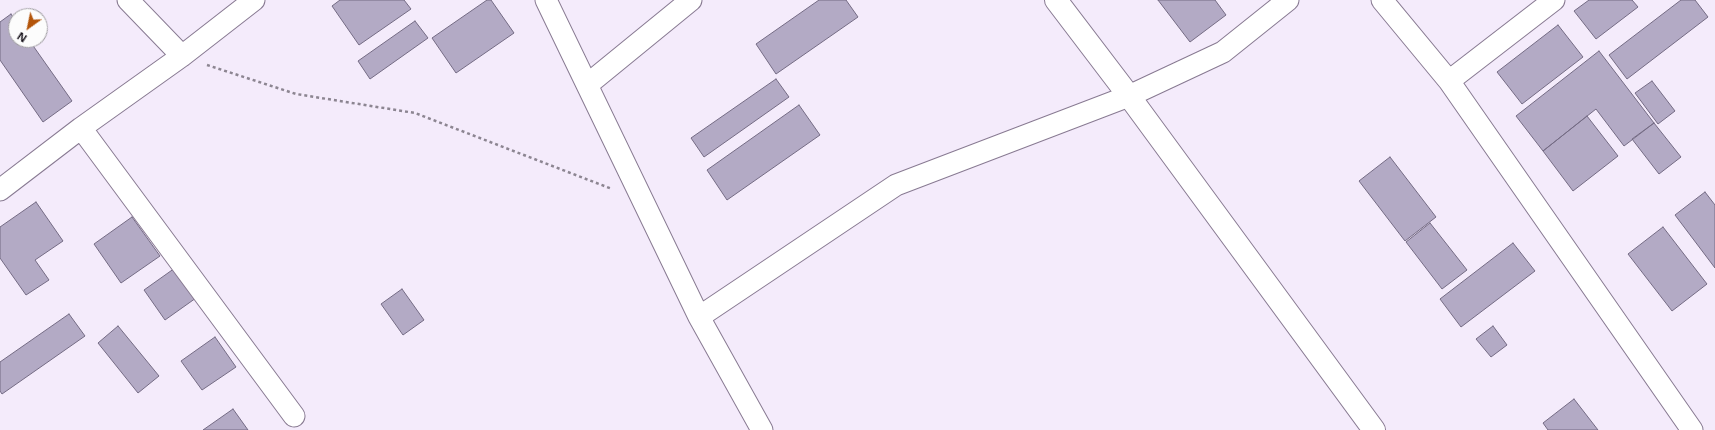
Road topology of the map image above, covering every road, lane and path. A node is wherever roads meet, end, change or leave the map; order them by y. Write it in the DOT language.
graph roads {
  1 [pos="128,0"];
  2 [pos="254,0"];
  3 [pos="546,0"];
  4 [pos="691,0"];
  5 [pos="1056,0"];
  6 [pos="1288,0"];
  7 [pos="1382,0"];
  8 [pos="1554,0"];
  9 [pos="182,56"];
  10 [pos="1449,81"];
  11 [pos="587,85"];
  12 [pos="1129,96"];
  13 [pos="81,128"];
  14 [pos="0,190"];
  15 [pos="644,202"];
  16 [pos="699,317"];
  17 [pos="294,416"];
  18 [pos="762,430"];
  19 [pos="1374,430"];
  20 [pos="1692,430"];
  1 -- 9 [label="street"];
  2 -- 9 [label="street"];
  3 -- 11 [label="street"];
  4 -- 11 [label="street"];
  5 -- 12 [label="street"];
  6 -- 12 [label="street"];
  7 -- 10 [label="street"];
  8 -- 10 [label="street"];
  9 -- 13 [label="street"];
  9 -- 15 [label="path"];
  10 -- 20 [label="street"];
  11 -- 15 [label="street"];
  12 -- 16 [label="street"];
  12 -- 19 [label="street"];
  13 -- 14 [label="street"];
  13 -- 17 [label="street"];
  15 -- 16 [label="street"];
  16 -- 18 [label="street"];
}
